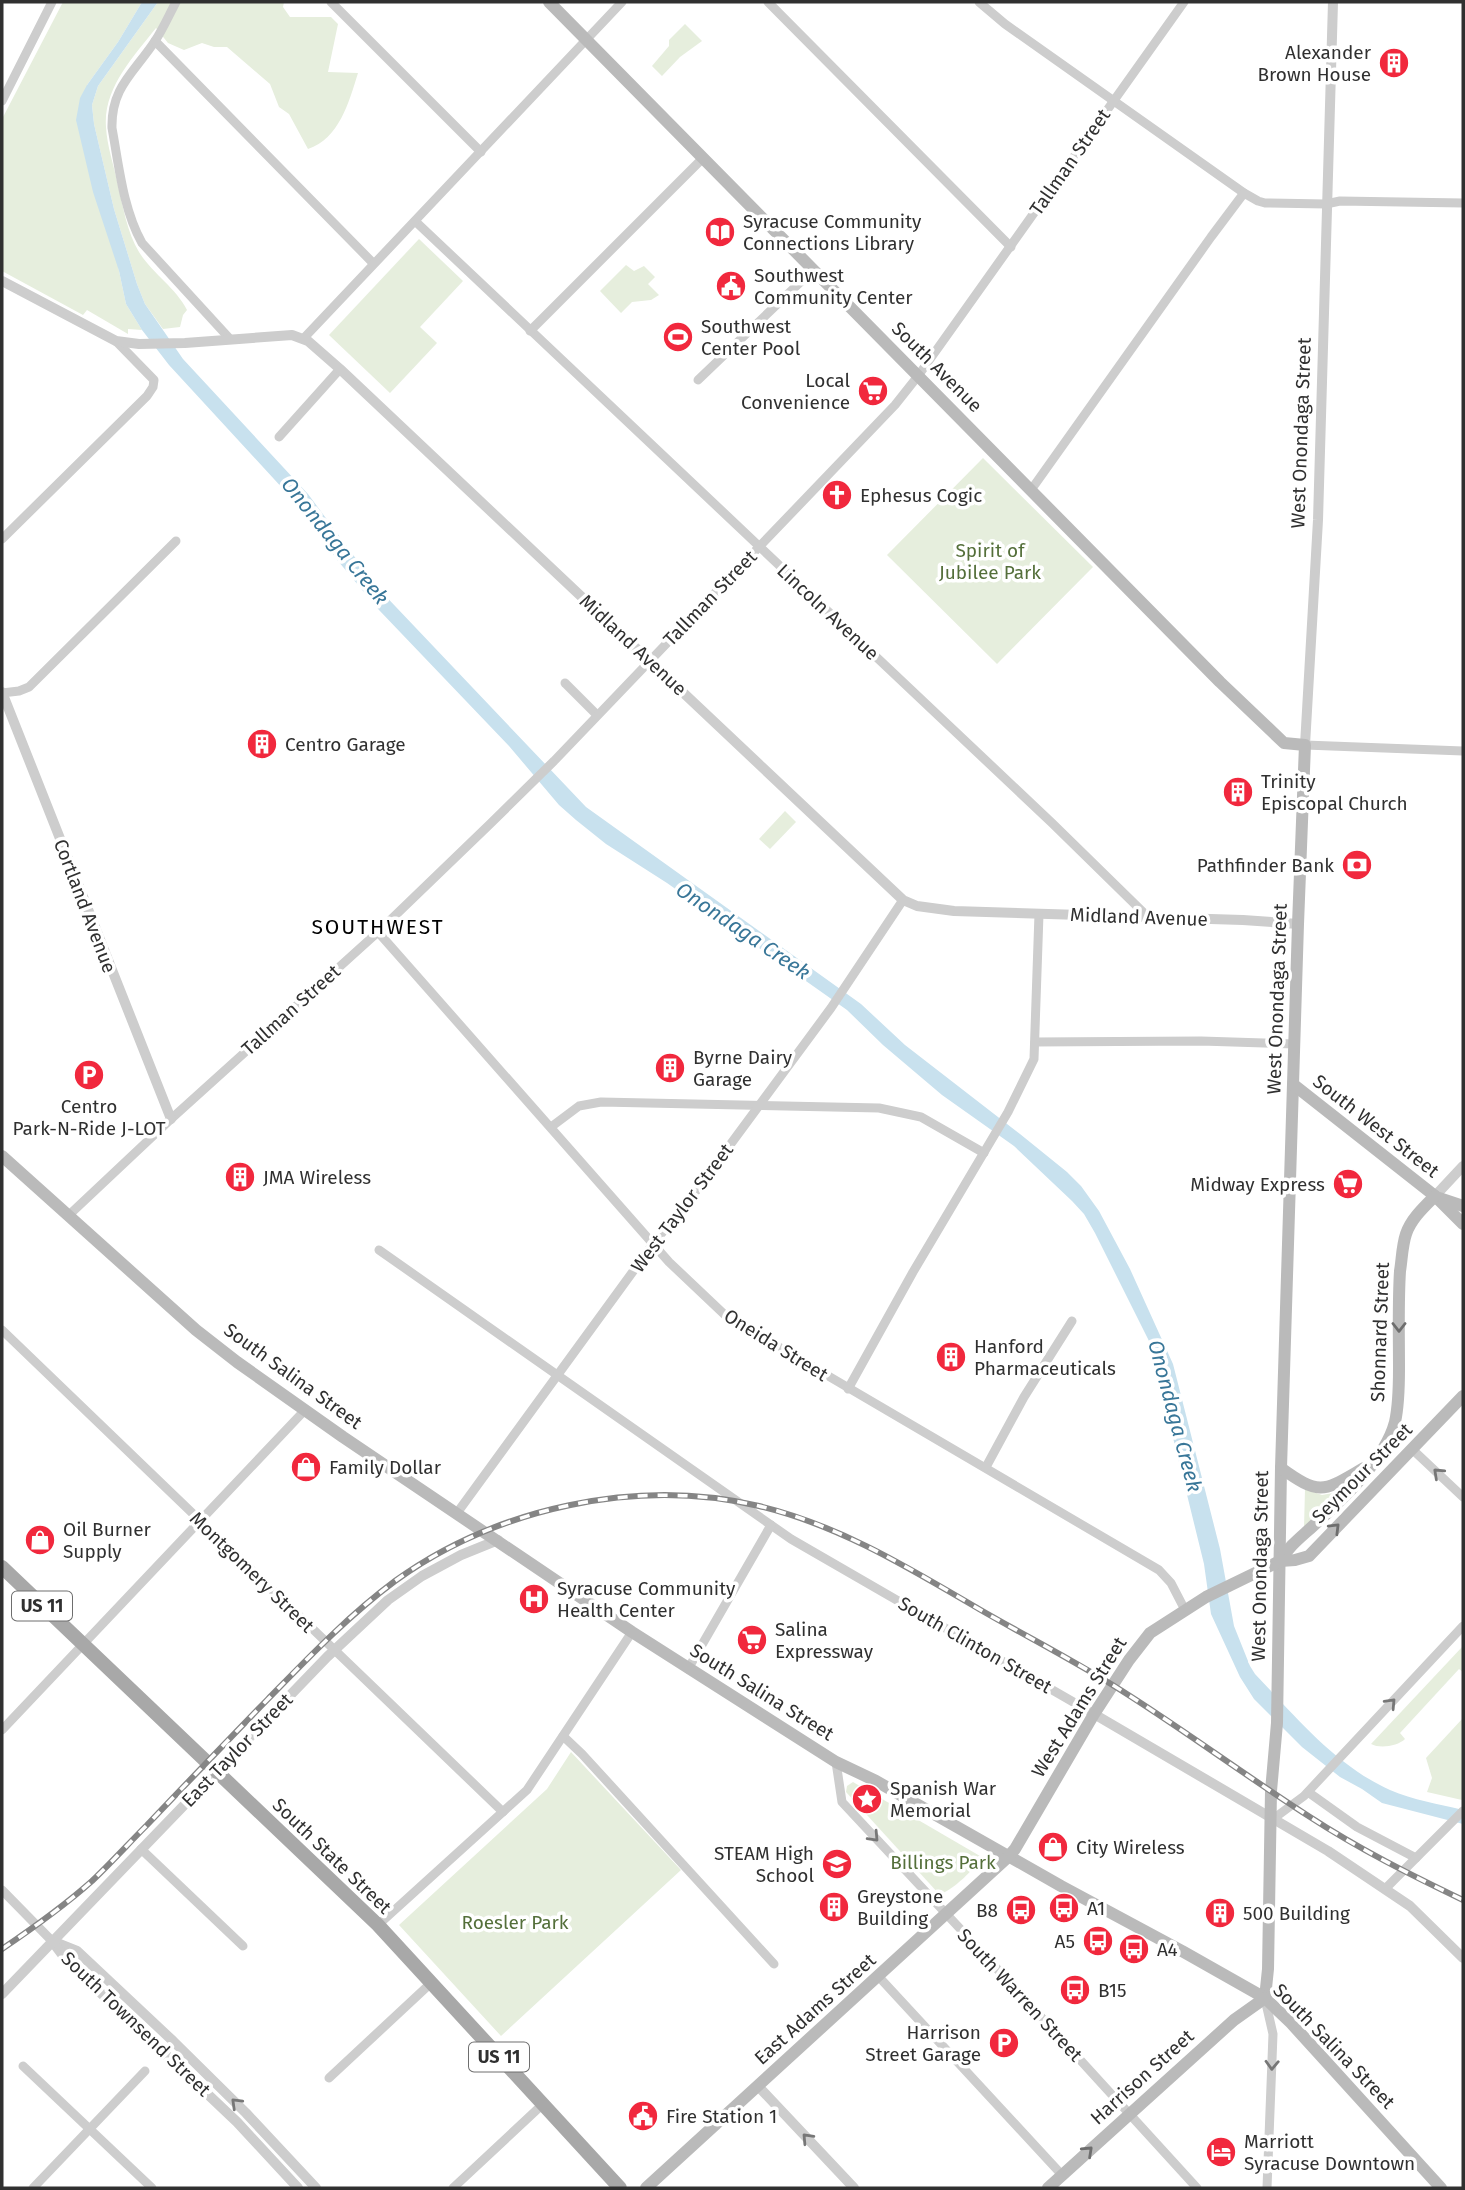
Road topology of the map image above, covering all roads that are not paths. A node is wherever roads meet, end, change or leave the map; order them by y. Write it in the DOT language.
graph roads {
  1 [pos="52,2"];
  2 [pos="176,2"];
  3 [pos="331,2"];
  4 [pos="549,2"];
  5 [pos="622,2"];
  6 [pos="768,2"];
  7 [pos="979,2"];
  8 [pos="1184,2"];
  9 [pos="1333,2"];
  10 [pos="586,39"];
  11 [pos="155,41"];
  12 [pos="1114,100"];
  13 [pos="2,101"];
  14 [pos="481,152"];
  15 [pos="703,158"];
  16 [pos="1244,193"];
  17 [pos="1463,203"];
  18 [pos="1326,204"];
  19 [pos="415,221"];
  20 [pos="1011,247"];
  21 [pos="373,263"];
  22 [pos="813,270"];
  23 [pos="2,281"];
  24 [pos="530,331"];
  25 [pos="230,339"];
  26 [pos="303,339"];
  27 [pos="116,341"];
  28 [pos="340,369"];
  29 [pos="918,376"];
  30 [pos="698,380"];
  31 [pos="279,437"];
  32 [pos="1031,490"];
  33 [pos="2,539"];
  34 [pos="176,541"];
  35 [pos="759,547"];
  36 [pos="649,660"];
  37 [pos="565,683"];
  38 [pos="2,693"];
  39 [pos="597,715"];
  40 [pos="1306,745"];
  41 [pos="1463,751"];
  42 [pos="903,900"];
  43 [pos="1039,914"];
  44 [pos="1148,917"];
  45 [pos="1298,924"];
  46 [pos="377,932"];
  47 [pos="1035,1042"];
  48 [pos="1295,1044"];
  49 [pos="1294,1085"];
  50 [pos="757,1106"];
  51 [pos="171,1119"];
  52 [pos="551,1127"];
  53 [pos="984,1153"];
  54 [pos="2,1156"];
  55 [pos="1463,1166"];
  56 [pos="1435,1196"];
  57 [pos="1463,1206"];
  58 [pos="69,1215"];
  59 [pos="1463,1224"];
  60 [pos="653,1244"];
  61 [pos="379,1250"];
  62 [pos="1072,1321"];
  63 [pos="2,1330"];
  64 [pos="558,1375"];
  65 [pos="848,1389"];
  66 [pos="1463,1396"];
  67 [pos="305,1410"];
  68 [pos="1413,1450"];
  69 [pos="1374,1463"];
  70 [pos="986,1467"];
  71 [pos="1281,1468"];
  72 [pos="1463,1497"];
  73 [pos="457,1513"];
  74 [pos="200,1521"];
  75 [pos="771,1525"];
  76 [pos="498,1540"];
  77 [pos="1280,1561"];
  78 [pos="2,1567"];
  79 [pos="1185,1610"];
  80 [pos="1463,1626"];
  81 [pos="632,1632"];
  82 [pos="83,1645"];
  83 [pos="334,1650"];
  84 [pos="688,1669"];
  85 [pos="1094,1714"];
  86 [pos="2,1730"];
  87 [pos="563,1736"];
  88 [pos="836,1762"];
  89 [pos="215,1771"];
  90 [pos="1308,1791"];
  91 [pos="1463,1811"];
  92 [pos="503,1812"];
  93 [pos="1272,1818"];
  94 [pos="141,1849"];
  95 [pos="1008,1857"];
  96 [pos="1416,1858"];
  97 [pos="1385,1889"];
  98 [pos="2,1890"];
  99 [pos="946,1915"];
  100 [pos="378,1926"];
  101 [pos="52,1941"];
  102 [pos="243,1946"];
  103 [pos="1463,1958"];
  104 [pos="774,1964"];
  105 [pos="879,1977"];
  106 [pos="431,1983"];
  107 [pos="2,1994"];
  108 [pos="1265,1998"];
  109 [pos="173,2041"];
  110 [pos="163,2050"];
  111 [pos="23,2066"];
  112 [pos="145,2071"];
  113 [pos="329,2078"];
  114 [pos="758,2086"];
  115 [pos="543,2105"];
  116 [pos="1128,2114"];
  117 [pos="90,2128"];
  118 [pos="266,2134"];
  119 [pos="256,2143"];
  120 [pos="1062,2175"];
  121 [pos="33,2188"];
  122 [pos="152,2188"];
  123 [pos="298,2188"];
  124 [pos="316,2188"];
  125 [pos="453,2188"];
  126 [pos="620,2188"];
  127 [pos="646,2188"];
  128 [pos="853,2188"];
  129 [pos="1048,2188"];
  130 [pos="1196,2188"];
  131 [pos="1267,2188"];
  132 [pos="1441,2188"];
  1 -- 13 [label="street"];
  2 -- 11 [label="street"];
  3 -- 14 [label="street"];
  4 -- 10 [label="main road, South Avenue"];
  5 -- 10 [label="street"];
  6 -- 20 [label="street"];
  7 -- 12 [label="street"];
  8 -- 12 [label="street, Tallman Street"];
  9 -- 18 [label="street, West Onondaga Street"];
  10 -- 14 [label="street"];
  10 -- 15 [label="main road, South Avenue"];
  11 -- 21 [label="street"];
  11 -- 25 [label="street"];
  12 -- 16 [label="street"];
  12 -- 20 [label="street, Tallman Street"];
  14 -- 19 [label="street"];
  15 -- 22 [label="main road, South Avenue"];
  15 -- 24 [label="street"];
  16 -- 18 [label="street"];
  16 -- 32 [label="street"];
  17 -- 18 [label="street"];
  18 -- 40 [label="street, West Onondaga Street"];
  19 -- 21 [label="street"];
  19 -- 24 [label="street, Lincoln Avenue"];
  20 -- 29 [label="street, Tallman Street"];
  21 -- 26 [label="street"];
  22 -- 29 [label="main road, South Avenue"];
  22 -- 30 [label="street"];
  23 -- 27 [label="street"];
  24 -- 35 [label="street, Lincoln Avenue"];
  25 -- 26 [label="street"];
  25 -- 27 [label="street"];
  26 -- 28 [label="street, Midland Avenue"];
  27 -- 33 [label="street"];
  28 -- 31 [label="street"];
  28 -- 36 [label="street, Midland Avenue"];
  29 -- 32 [label="main road, South Avenue"];
  29 -- 35 [label="street, Tallman Street"];
  32 -- 40 [label="main road, South Avenue"];
  34 -- 38 [label="street"];
  35 -- 36 [label="street, Tallman Street"];
  35 -- 44 [label="street, Lincoln Avenue"];
  36 -- 39 [label="street, Tallman Street"];
  36 -- 42 [label="street, Midland Avenue"];
  37 -- 39 [label="street"];
  38 -- 51 [label="street, Cortland Avenue"];
  39 -- 46 [label="street, Tallman Street"];
  40 -- 41 [label="street"];
  40 -- 45 [label="main road, West Onondaga Street"];
  42 -- 43 [label="street, Midland Avenue"];
  42 -- 50 [label="street, West Taylor Street"];
  43 -- 44 [label="street, Midland Avenue"];
  43 -- 47 [label="street"];
  44 -- 45 [label="street, Midland Avenue"];
  45 -- 48 [label="main road, West Onondaga Street"];
  46 -- 51 [label="street, Tallman Street"];
  46 -- 52 [label="street, Oneida Street"];
  47 -- 48 [label="street"];
  47 -- 53 [label="street"];
  48 -- 49 [label="main road, West Onondaga Street"];
  49 -- 56 [label="main road, South West Street"];
  49 -- 71 [label="main road, West Onondaga Street"];
  50 -- 52 [label="street"];
  50 -- 53 [label="street"];
  50 -- 60 [label="street, West Taylor Street"];
  51 -- 58 [label="street, Tallman Street"];
  52 -- 60 [label="street, Oneida Street"];
  53 -- 65 [label="street"];
  54 -- 58 [label="main road, South Salina Street"];
  55 -- 56 [label="street, Shonnard Street"];
  56 -- 57 [label="main road, South West Street"];
  56 -- 59 [label="main road, South West Street"];
  56 -- 69 [label="main road, Shonnard Street, one-way"];
  58 -- 67 [label="main road, South Salina Street"];
  60 -- 64 [label="street, West Taylor Street"];
  60 -- 65 [label="street, Oneida Street"];
  61 -- 64 [label="street, South Clinton Street"];
  62 -- 70 [label="street"];
  63 -- 74 [label="street, Montgomery Street"];
  64 -- 73 [label="street, West Taylor Street"];
  64 -- 75 [label="street, South Clinton Street"];
  65 -- 70 [label="street, Oneida Street"];
  66 -- 68 [label="main road, Seymour Street"];
  67 -- 73 [label="main road, South Salina Street"];
  67 -- 74 [label="street"];
  72 -- 68 [label="street, one-way"];
  77 -- 68 [label="main road, Seymour Street, one-way"];
  69 -- 71 [label="main road"];
  69 -- 77 [label="main road, Shonnard Street"];
  70 -- 79 [label="street, Oneida Street"];
  71 -- 77 [label="main road, West Onondaga Street"];
  73 -- 76 [label="main road, South Salina Street"];
  74 -- 82 [label="street"];
  74 -- 83 [label="street, Montgomery Street"];
  75 -- 84 [label="street"];
  75 -- 85 [label="street, South Clinton Street"];
  76 -- 81 [label="main road, South Salina Street"];
  76 -- 83 [label="street, East Taylor Street"];
  77 -- 79 [label="main road, West Adams Street"];
  77 -- 93 [label="main road, West Onondaga Street"];
  78 -- 82 [label="main road, South State Street / US 11"];
  79 -- 85 [label="main road, West Adams Street"];
  90 -- 80 [label="street, one-way"];
  81 -- 84 [label="main road, South Salina Street"];
  81 -- 87 [label="street"];
  82 -- 86 [label="street"];
  82 -- 89 [label="main road, South State Street / US 11"];
  83 -- 89 [label="street, East Taylor Street"];
  83 -- 92 [label="street, Montgomery Street"];
  84 -- 88 [label="main road, South Salina Street"];
  85 -- 93 [label="street, South Clinton Street"];
  85 -- 95 [label="main road, West Adams Street"];
  87 -- 92 [label="street"];
  87 -- 104 [label="street"];
  88 -- 95 [label="main road, South Salina Street"];
  88 -- 99 [label="street, South Warren Street, one-way"];
  89 -- 94 [label="street, East Taylor Street"];
  89 -- 100 [label="main road, South State Street / US 11"];
  90 -- 93 [label="street"];
  90 -- 96 [label="street"];
  91 -- 96 [label="street"];
  92 -- 100 [label="street"];
  93 -- 97 [label="street, South Clinton Street"];
  93 -- 108 [label="main road, West Onondaga Street"];
  94 -- 101 [label="street, East Taylor Street"];
  94 -- 102 [label="street"];
  95 -- 99 [label="main road, East Adams Street"];
  95 -- 108 [label="main road, South Salina Street"];
  96 -- 97 [label="street"];
  97 -- 103 [label="street, South Clinton Street"];
  98 -- 101 [label="street"];
  99 -- 105 [label="main road, East Adams Street"];
  99 -- 116 [label="street, South Warren Street"];
  100 -- 106 [label="main road, South State Street / US 11"];
  101 -- 107 [label="street, East Taylor Street"];
  101 -- 109 [label="street, South Townsend Street"];
  101 -- 110 [label="street, South Townsend Street"];
  105 -- 114 [label="main road, East Adams Street"];
  105 -- 120 [label="street"];
  106 -- 113 [label="street"];
  106 -- 115 [label="main road, South State Street / US 11"];
  108 -- 116 [label="main road, Harrison Street"];
  108 -- 131 [label="street, one-way"];
  108 -- 132 [label="main road, South Salina Street"];
  109 -- 110 [label="street"];
  118 -- 109 [label="street, South Townsend Street, one-way"];
  110 -- 119 [label="street, South Townsend Street"];
  111 -- 117 [label="street"];
  112 -- 117 [label="street"];
  114 -- 127 [label="main road, East Adams Street"];
  128 -- 114 [label="street, one-way"];
  115 -- 125 [label="street"];
  115 -- 126 [label="main road, South State Street / US 11"];
  120 -- 116 [label="main road, Harrison Street, one-way"];
  116 -- 130 [label="street, South Warren Street"];
  117 -- 121 [label="street"];
  117 -- 122 [label="street"];
  118 -- 119 [label="street"];
  118 -- 124 [label="street, South Townsend Street"];
  119 -- 123 [label="street, South Townsend Street"];
  120 -- 129 [label="main road, Harrison Street"];
}
